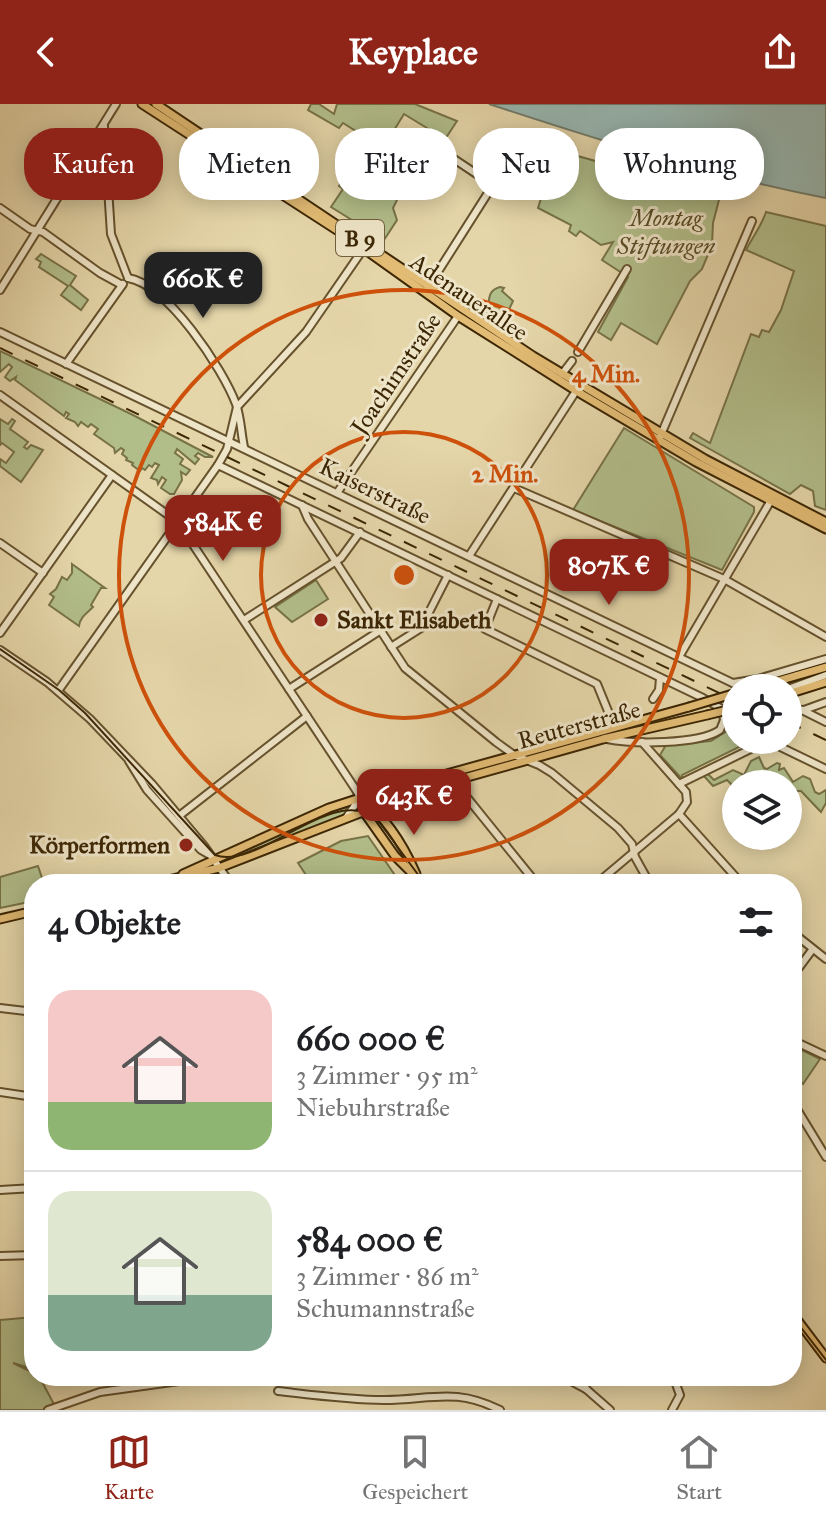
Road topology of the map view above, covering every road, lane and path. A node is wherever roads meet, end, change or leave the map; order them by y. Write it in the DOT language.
graph roads {
  1 [pos="116,104"];
  2 [pos="142,104"];
  3 [pos="156,104"];
  4 [pos="104,123"];
  5 [pos="457,161"];
  6 [pos="0,208"];
  7 [pos="752,221"];
  8 [pos="37,231"];
  9 [pos="364,248"];
  10 [pos="627,269"];
  11 [pos="128,278"];
  12 [pos="122,285"];
  13 [pos="427,289"];
  14 [pos="0,290"];
  15 [pos="458,316"];
  16 [pos="0,332"];
  17 [pos="578,352"];
  18 [pos="572,361"];
  19 [pos="69,365"];
  20 [pos="562,374"];
  21 [pos="578,388"];
  22 [pos="0,395"];
  23 [pos="237,407"];
  24 [pos="660,437"];
  25 [pos="229,440"];
  26 [pos="244,447"];
  27 [pos="218,465"];
  28 [pos="112,475"];
  29 [pos="514,488"];
  30 [pos="339,494"];
  31 [pos="770,502"];
  32 [pos="302,505"];
  33 [pos="178,522"];
  34 [pos="826,522"];
  35 [pos="360,532"];
  36 [pos="826,532"];
  37 [pos="0,543"];
  38 [pos="471,557"];
  39 [pos="337,562"];
  40 [pos="43,573"];
  41 [pos="448,575"];
  42 [pos="724,579"];
  43 [pos="497,599"];
  44 [pos="244,620"];
  45 [pos="381,630"];
  46 [pos="0,633"];
  47 [pos="826,637"];
  48 [pos="391,647"];
  49 [pos="0,650"];
  50 [pos="8,655"];
  51 [pos="682,658"];
  52 [pos="826,659"];
  53 [pos="0,664"];
  54 [pos="826,667"];
  55 [pos="772,674"];
  56 [pos="801,674"];
  57 [pos="826,675"];
  58 [pos="660,678"];
  59 [pos="722,678"];
  60 [pos="826,682"];
  61 [pos="802,687"];
  62 [pos="289,689"];
  63 [pos="802,690"];
  64 [pos="58,691"];
  65 [pos="722,697"];
  66 [pos="653,699"];
  67 [pos="822,703"];
  68 [pos="802,707"];
  69 [pos="722,709"];
  70 [pos="722,711"];
  71 [pos="802,712"];
  72 [pos="307,716"];
  73 [pos="823,720"];
  74 [pos="722,725"];
  75 [pos="604,734"];
  76 [pos="661,741"];
  77 [pos="496,742"];
  78 [pos="642,742"];
  79 [pos="556,743"];
  80 [pos="551,753"];
  81 [pos="739,754"];
  82 [pos="795,754"];
  83 [pos="521,758"];
  84 [pos="655,759"];
  85 [pos="539,760"];
  86 [pos="129,761"];
  87 [pos="494,762"];
  88 [pos="826,769"];
  89 [pos="552,773"];
  90 [pos="468,777"];
  91 [pos="446,783"];
  92 [pos="679,784"];
  93 [pos="398,788"];
  94 [pos="465,795"];
  95 [pos="360,798"];
  96 [pos="369,809"];
  97 [pos="679,814"];
  98 [pos="179,816"];
  99 [pos="344,821"];
  100 [pos="634,851"];
  101 [pos="208,854"];
  102 [pos="216,865"];
  103 [pos="186,874"];
  104 [pos="223,874"];
  105 [pos="416,874"];
  106 [pos="529,874"];
  107 [pos="608,874"];
  108 [pos="645,874"];
  109 [pos="733,874"];
  110 [pos="24,913"];
  111 [pos="0,919"];
  112 [pos="802,941"];
  113 [pos="812,950"];
  114 [pos="826,959"];
  115 [pos="802,964"];
  116 [pos="0,1008"];
  117 [pos="24,1011"];
  118 [pos="802,1045"];
  119 [pos="826,1056"];
  120 [pos="0,1092"];
  121 [pos="24,1096"];
  122 [pos="802,1117"];
  123 [pos="826,1157"];
  124 [pos="24,1189"];
  125 [pos="0,1190"];
  126 [pos="24,1255"];
  127 [pos="0,1256"];
  128 [pos="802,1326"];
  129 [pos="826,1358"];
  130 [pos="143,1386"];
  131 [pos="580,1386"];
  132 [pos="584,1386"];
  133 [pos="677,1386"];
  134 [pos="586,1389"];
  135 [pos="278,1391"];
  136 [pos="48,1410"];
  137 [pos="500,1410"];
  138 [pos="610,1410"];
  139 [pos="672,1410"];
  1 -- 4 [label="street"];
  2 -- 9 [label="main road, Adenauerallee / B 9"];
  3 -- 13 [label="main road, Adenauerallee / B 9"];
  4 -- 8 [label="street"];
  4 -- 11 [label="street"];
  5 -- 13 [label="street"];
  6 -- 8 [label="street"];
  7 -- 24 [label="street"];
  8 -- 12 [label="street"];
  8 -- 14 [label="street"];
  9 -- 13 [label="main road, Adenauerallee / B 9"];
  9 -- 23 [label="street"];
  10 -- 17 [label="street"];
  11 -- 12 [label="street"];
  11 -- 23 [label="street"];
  12 -- 19 [label="street"];
  13 -- 15 [label="main road, Adenauerallee / B 9"];
  13 -- 20 [label="main road, Adenauerallee / B 9"];
  15 -- 21 [label="main road, Adenauerallee / B 9"];
  15 -- 30 [label="street, Joachimstraße"];
  16 -- 19 [label="street, Kaiserstraße"];
  18 -- 20 [label="street"];
  19 -- 25 [label="street, Kaiserstraße"];
  20 -- 21 [label="main road, Adenauerallee / B 9"];
  21 -- 24 [label="main road, Adenauerallee / B 9"];
  21 -- 29 [label="street"];
  22 -- 28 [label="street"];
  23 -- 25 [label="street"];
  23 -- 26 [label="street"];
  24 -- 31 [label="main road, Adenauerallee / B 9"];
  24 -- 34 [label="main road, Adenauerallee / B 9"];
  25 -- 26 [label="street, Kaiserstraße"];
  25 -- 27 [label="street"];
  26 -- 30 [label="street, Kaiserstraße"];
  27 -- 32 [label="street"];
  27 -- 33 [label="street"];
  28 -- 33 [label="street"];
  28 -- 40 [label="street"];
  29 -- 38 [label="street"];
  29 -- 42 [label="street"];
  30 -- 38 [label="street, Kaiserstraße"];
  31 -- 36 [label="main road, Adenauerallee / B 9"];
  31 -- 42 [label="street"];
  32 -- 35 [label="street"];
  32 -- 39 [label="street"];
  33 -- 44 [label="street"];
  33 -- 64 [label="street"];
  35 -- 39 [label="street"];
  35 -- 41 [label="street"];
  37 -- 40 [label="street"];
  38 -- 51 [label="street, Kaiserstraße"];
  39 -- 44 [label="street"];
  39 -- 45 [label="street"];
  40 -- 46 [label="street"];
  41 -- 43 [label="street"];
  41 -- 48 [label="street"];
  42 -- 47 [label="street"];
  42 -- 51 [label="street"];
  43 -- 58 [label="street"];
  43 -- 75 [label="street"];
  44 -- 62 [label="street"];
  45 -- 48 [label="street"];
  45 -- 62 [label="street"];
  48 -- 77 [label="street"];
  49 -- 50 [label="street"];
  50 -- 53 [label="street"];
  50 -- 64 [label="street"];
  51 -- 59 [label="street, Kaiserstraße"];
  52 -- 55 [label="street"];
  54 -- 56 [label="main road"];
  57 -- 61 [label="street"];
  58 -- 66 [label="street"];
  58 -- 69 [label="street"];
  60 -- 63 [label="main road"];
  62 -- 72 [label="street"];
  64 -- 86 [label="street"];
  65 -- 75 [label="main road, Reuterstraße, bridge"];
  67 -- 68 [label="street"];
  67 -- 73 [label="street"];
  70 -- 75 [label="main road, Reuterstraße, bridge"];
  71 -- 73 [label="street"];
  72 -- 95 [label="street"];
  72 -- 98 [label="street"];
  74 -- 76 [label="street"];
  75 -- 78 [label="street"];
  75 -- 79 [label="main road, Reuterstraße"];
  75 -- 80 [label="main road, Reuterstraße"];
  76 -- 78 [label="street"];
  76 -- 84 [label="street"];
  77 -- 83 [label="street"];
  77 -- 87 [label="street"];
  78 -- 84 [label="street"];
  79 -- 83 [label="main road, Reuterstraße"];
  79 -- 85 [label="main road"];
  80 -- 85 [label="main road, Reuterstraße"];
  80 -- 89 [label="street"];
  81 -- 92 [label="street"];
  82 -- 88 [label="street"];
  83 -- 85 [label="main road, Reuterstraße"];
  83 -- 87 [label="main road, Reuterstraße"];
  83 -- 90 [label="main road, Reuterstraße"];
  84 -- 92 [label="street"];
  85 -- 89 [label="street"];
  86 -- 98 [label="street"];
  86 -- 101 [label="street"];
  87 -- 93 [label="main road, Reuterstraße"];
  89 -- 100 [label="street"];
  90 -- 91 [label="main road, Reuterstraße"];
  90 -- 94 [label="street"];
  91 -- 94 [label="street"];
  91 -- 96 [label="main road, Reuterstraße"];
  92 -- 97 [label="street"];
  93 -- 95 [label="main road, Reuterstraße"];
  93 -- 96 [label="main road"];
  94 -- 106 [label="street"];
  95 -- 96 [label="main road"];
  95 -- 99 [label="street"];
  95 -- 102 [label="main road, Reuterstraße"];
  96 -- 99 [label="main road, Reuterstraße"];
  96 -- 105 [label="main road"];
  97 -- 100 [label="street"];
  97 -- 109 [label="street"];
  98 -- 101 [label="street"];
  99 -- 102 [label="main road, Reuterstraße"];
  100 -- 107 [label="street"];
  100 -- 108 [label="street"];
  101 -- 102 [label="street"];
  102 -- 103 [label="main road, Reuterstraße"];
  102 -- 104 [label="street"];
  110 -- 111 [label="main road"];
  112 -- 113 [label="street"];
  113 -- 114 [label="street"];
  113 -- 115 [label="street"];
  116 -- 117 [label="street"];
  118 -- 119 [label="street"];
  120 -- 121 [label="street"];
  122 -- 123 [label="street"];
  124 -- 125 [label="street"];
  126 -- 127 [label="street"];
  128 -- 129 [label="main road"];
  130 -- 136 [label="street"];
  131 -- 134 [label="street"];
  132 -- 134 [label="street"];
  133 -- 139 [label="street"];
  134 -- 138 [label="street"];
  135 -- 137 [label="street"];
}
